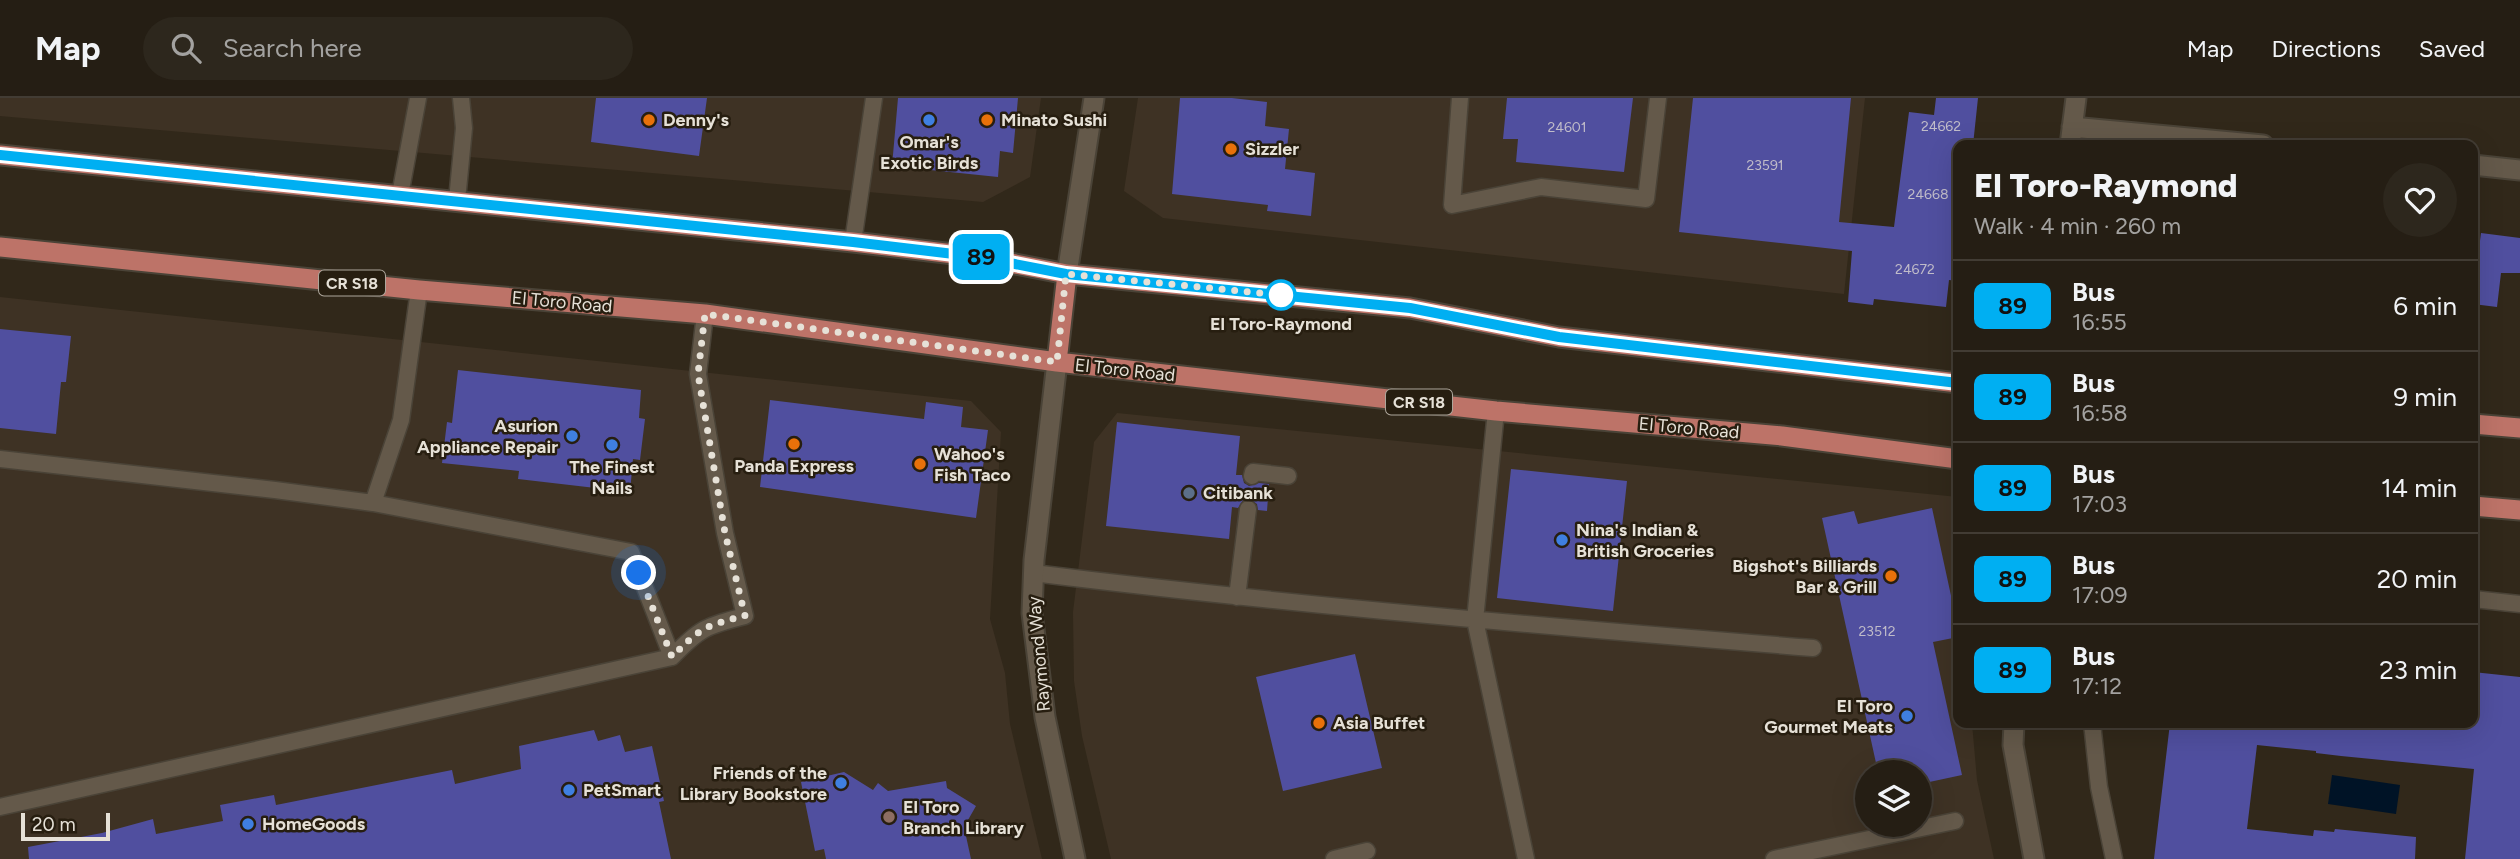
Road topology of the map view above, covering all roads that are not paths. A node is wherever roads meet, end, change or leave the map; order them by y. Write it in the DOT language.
graph roads {
  1 [pos="418,98"];
  2 [pos="461,98"];
  3 [pos="874,98"];
  4 [pos="1094,98"];
  5 [pos="1460,98"];
  6 [pos="1658,98"];
  7 [pos="2076,98"];
  8 [pos="2071,136"];
  9 [pos="2156,140"];
  10 [pos="0,155"];
  11 [pos="2478,166"];
  12 [pos="2520,170"];
  13 [pos="400,195"];
  14 [pos="457,200"];
  15 [pos="853,242"];
  16 [pos="0,247"];
  17 [pos="1066,274"];
  18 [pos="419,290"];
  19 [pos="705,314"];
  20 [pos="1057,362"];
  21 [pos="1953,382"];
  22 [pos="1496,411"];
  23 [pos="2478,424"];
  24 [pos="2520,428"];
  25 [pos="1953,458"];
  26 [pos="0,459"];
  27 [pos="1252,476"];
  28 [pos="1288,476"];
  29 [pos="373,503"];
  30 [pos="2478,506"];
  31 [pos="1248,509"];
  32 [pos="2520,510"];
  33 [pos="1033,573"];
  34 [pos="1237,597"];
  35 [pos="2478,600"];
  36 [pos="2520,604"];
  37 [pos="1475,620"];
  38 [pos="1813,648"];
  39 [pos="672,657"];
  40 [pos="2014,728"];
  41 [pos="2093,728"];
  42 [pos="0,807"];
  43 [pos="1955,821"];
  44 [pos="1367,851"];
  45 [pos="1075,859"];
  46 [pos="1334,859"];
  47 [pos="1526,859"];
  48 [pos="1774,859"];
  49 [pos="2034,859"];
  50 [pos="2114,859"];
  1 -- 13 [label="lane"];
  2 -- 14 [label="lane"];
  3 -- 15 [label="lane"];
  4 -- 17 [label="street"];
  5 -- 6 [label="lane"];
  7 -- 8 [label="street"];
  8 -- 9 [label="street"];
  10 -- 13 [label="main road"];
  11 -- 12 [label="street"];
  13 -- 14 [label="main road"];
  14 -- 15 [label="main road"];
  15 -- 17 [label="main road"];
  16 -- 18 [label="main road, El Toro Road / CR S18"];
  17 -- 20 [label="main road"];
  17 -- 21 [label="main road"];
  18 -- 19 [label="main road, El Toro Road / CR S18"];
  18 -- 29 [label="lane"];
  19 -- 20 [label="main road, El Toro Road / CR S18"];
  19 -- 39 [label="lane"];
  20 -- 22 [label="main road, El Toro Road / CR S18"];
  20 -- 33 [label="street, Raymond Way"];
  22 -- 25 [label="main road, El Toro Road / CR S18"];
  22 -- 37 [label="lane"];
  23 -- 24 [label="main road"];
  26 -- 29 [label="lane"];
  27 -- 28 [label="lane"];
  29 -- 39 [label="lane"];
  30 -- 32 [label="main road"];
  31 -- 34 [label="lane"];
  33 -- 34 [label="lane"];
  33 -- 45 [label="street, Raymond Way"];
  34 -- 37 [label="lane"];
  35 -- 36 [label="lane"];
  37 -- 38 [label="lane"];
  37 -- 47 [label="lane"];
  39 -- 42 [label="lane"];
  40 -- 49 [label="street"];
  41 -- 50 [label="lane"];
  43 -- 48 [label="lane"];
  44 -- 46 [label="lane"];
}
